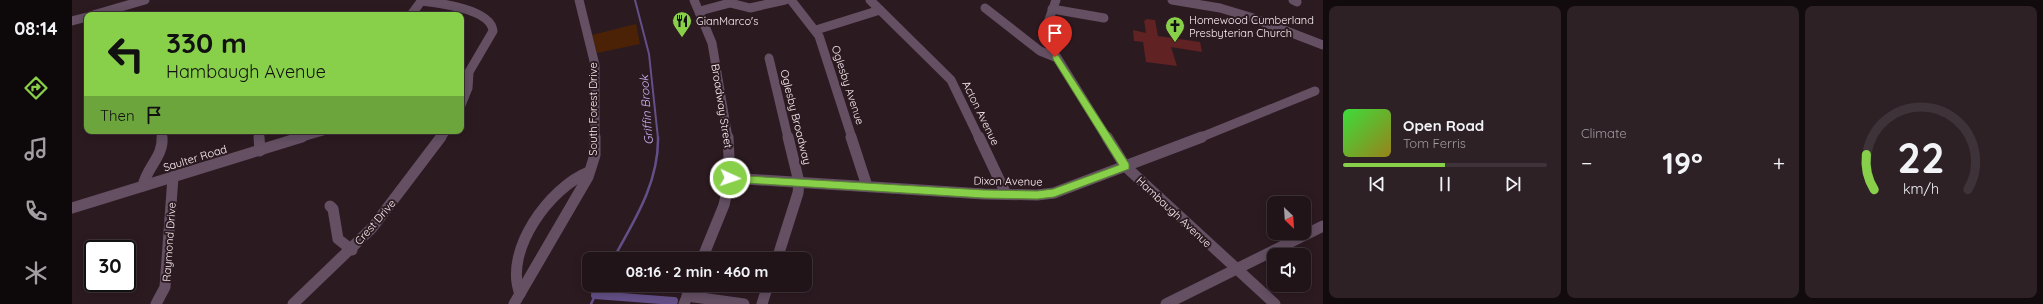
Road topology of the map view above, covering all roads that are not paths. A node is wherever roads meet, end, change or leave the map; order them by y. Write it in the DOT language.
graph roads {
  1 [pos="145,0"];
  2 [pos="422,0"];
  3 [pos="579,0"];
  4 [pos="694,0"];
  5 [pos="785,0"];
  6 [pos="791,0"];
  7 [pos="870,0"];
  8 [pos="1056,0"];
  9 [pos="1172,0"];
  10 [pos="739,3"];
  11 [pos="985,8"];
  12 [pos="880,10"];
  13 [pos="1052,10"];
  14 [pos="700,11"];
  15 [pos="103,12"];
  16 [pos="413,12"];
  17 [pos="84,18"];
  18 [pos="1104,18"];
  19 [pos="72,21"];
  20 [pos="816,30"];
  21 [pos="1323,45"];
  22 [pos="1055,57"];
  23 [pos="769,58"];
  24 [pos="465,80"];
  25 [pos="1315,91"];
  26 [pos="464,98"];
  27 [pos="161,134"];
  28 [pos="258,134"];
  29 [pos="315,134"];
  30 [pos="444,134"];
  31 [pos="260,152"];
  32 [pos="1125,166"];
  33 [pos="589,172"];
  34 [pos="173,177"];
  35 [pos="730,178"];
  36 [pos="799,182"];
  37 [pos="143,186"];
  38 [pos="867,186"];
  39 [pos="1006,194"];
  40 [pos="330,206"];
  41 [pos="72,208"];
  42 [pos="1323,226"];
  43 [pos="352,250"];
  44 [pos="705,252"];
  45 [pos="779,252"];
  46 [pos="1235,268"];
  47 [pos="766,292"];
  48 [pos="520,294"];
  49 [pos="686,300"];
  50 [pos="156,304"];
  51 [pos="294,304"];
  52 [pos="514,304"];
  53 [pos="744,304"];
  54 [pos="762,304"];
  55 [pos="1166,304"];
  56 [pos="1275,304"];
  1 -- 15 [label="street"];
  2 -- 16 [label="street"];
  2 -- 24 [label="street"];
  3 -- 33 [label="street, South Forest Drive"];
  4 -- 14 [label="street, Broadway Street"];
  5 -- 10 [label="street"];
  6 -- 20 [label="street, Oglesby Avenue"];
  7 -- 12 [label="street, Acton Avenue"];
  8 -- 13 [label="street, Hambaugh Avenue"];
  9 -- 21 [label="street"];
  10 -- 14 [label="street"];
  11 -- 22 [label="street"];
  12 -- 20 [label="street"];
  12 -- 39 [label="street, Acton Avenue"];
  13 -- 18 [label="street"];
  13 -- 22 [label="street, Hambaugh Avenue"];
  14 -- 35 [label="street, Broadway Street"];
  17 -- 19 [label="street"];
  20 -- 38 [label="street, Oglesby Avenue"];
  22 -- 32 [label="street, Hambaugh Avenue"];
  23 -- 36 [label="street, Oglesby Broadway"];
  24 -- 26 [label="street"];
  25 -- 32 [label="street, Dixon Avenue"];
  27 -- 37 [label="street"];
  28 -- 31 [label="street"];
  29 -- 31 [label="street, Saulter Road"];
  30 -- 43 [label="street, Crest Drive"];
  31 -- 34 [label="street, Saulter Road"];
  32 -- 39 [label="street, Dixon Avenue"];
  32 -- 46 [label="street, Hambaugh Avenue"];
  33 -- 48 [label="street, South Forest Drive"];
  33 -- 48 [label="street, South Forest Drive"];
  34 -- 37 [label="street, Saulter Road"];
  34 -- 50 [label="street, Raymond Drive"];
  35 -- 36 [label="street, Dixon Avenue"];
  35 -- 44 [label="street, Broadway Street"];
  36 -- 38 [label="street, Dixon Avenue"];
  36 -- 45 [label="street"];
  37 -- 41 [label="street, Saulter Road"];
  38 -- 39 [label="street, Dixon Avenue"];
  40 -- 43 [label="street"];
  42 -- 46 [label="street"];
  43 -- 51 [label="street, Crest Drive"];
  46 -- 55 [label="street"];
  46 -- 56 [label="street, Hambaugh Avenue"];
  47 -- 54 [label="street"];
  48 -- 52 [label="street, South Forest Drive"];
  49 -- 53 [label="street"];
}
